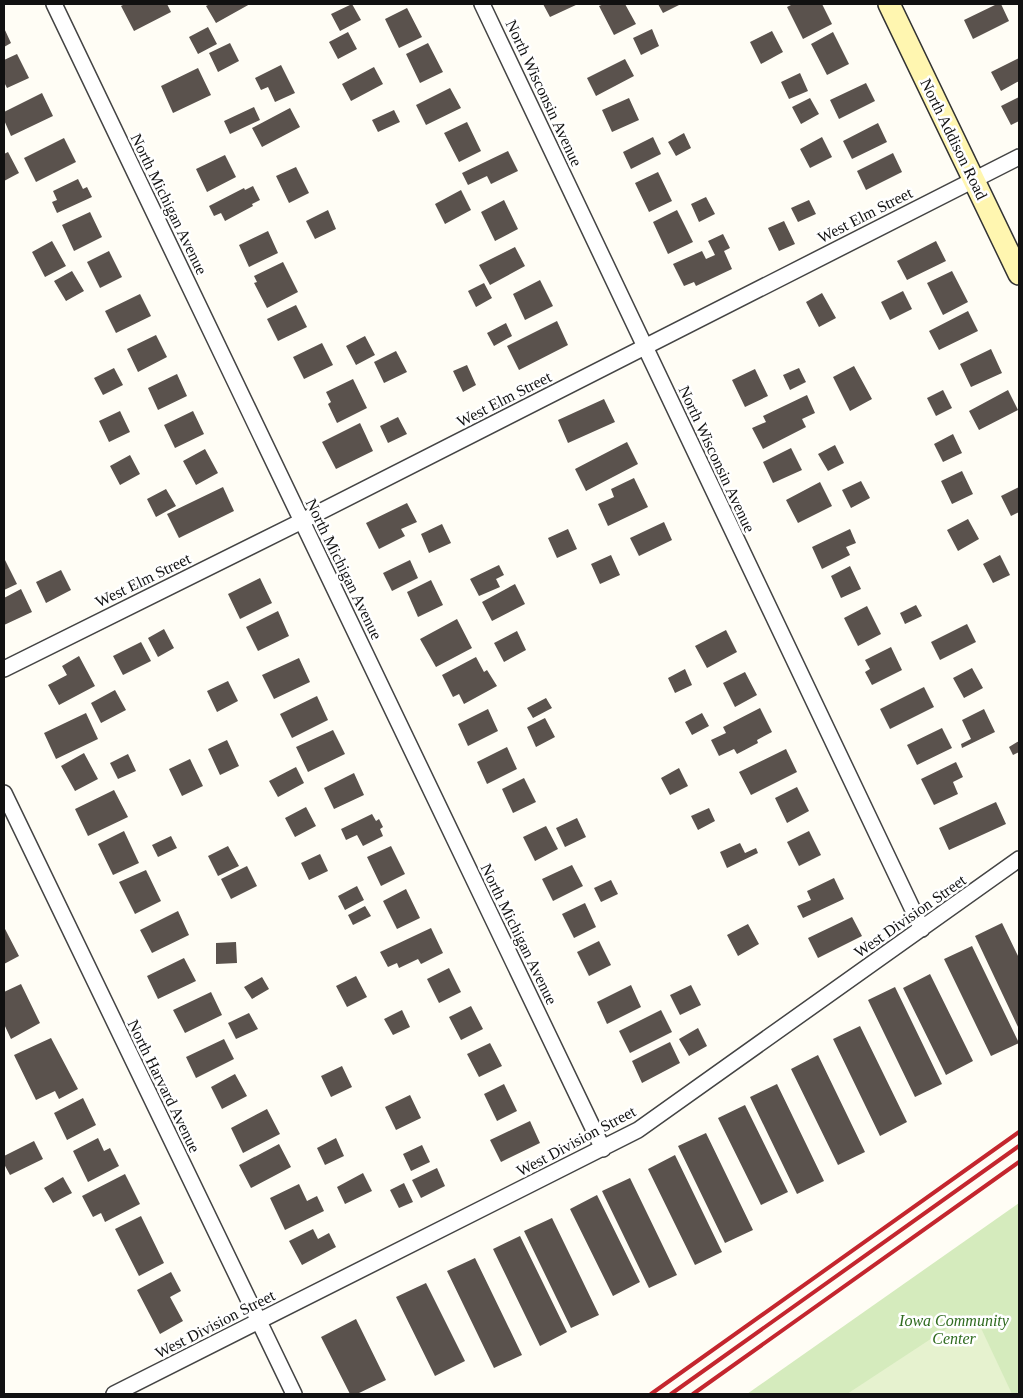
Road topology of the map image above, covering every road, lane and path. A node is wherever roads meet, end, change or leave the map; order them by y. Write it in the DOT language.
graph roads {
  1 [pos="54,4"];
  2 [pos="482,4"];
  3 [pos="889,4"];
  4 [pos="1019,157"];
  5 [pos="974,180"];
  6 [pos="1019,274"];
  7 [pos="645,347"];
  8 [pos="302,521"];
  9 [pos="4,669"];
  10 [pos="4,793"];
  11 [pos="1019,859"];
  12 [pos="922,929"];
  13 [pos="603,1149"];
  14 [pos="259,1322"];
  15 [pos="114,1394"];
  16 [pos="294,1394"];
  1 -- 8 [label="street, North Michigan Avenue"];
  2 -- 7 [label="street, North Wisconsin Avenue"];
  3 -- 5 [label="street, North Addison Road"];
  4 -- 5 [label="street, West Elm Street"];
  5 -- 6 [label="street, North Addison Road"];
  5 -- 7 [label="street, West Elm Street"];
  7 -- 8 [label="street, West Elm Street"];
  7 -- 12 [label="street, North Wisconsin Avenue"];
  8 -- 9 [label="street, West Elm Street"];
  8 -- 13 [label="street, North Michigan Avenue"];
  10 -- 14 [label="street, North Harvard Avenue"];
  11 -- 12 [label="street, West Division Street"];
  12 -- 13 [label="street, West Division Street"];
  13 -- 14 [label="street, West Division Street"];
  14 -- 15 [label="street, West Division Street"];
  14 -- 16 [label="street, North Harvard Avenue"];
}
